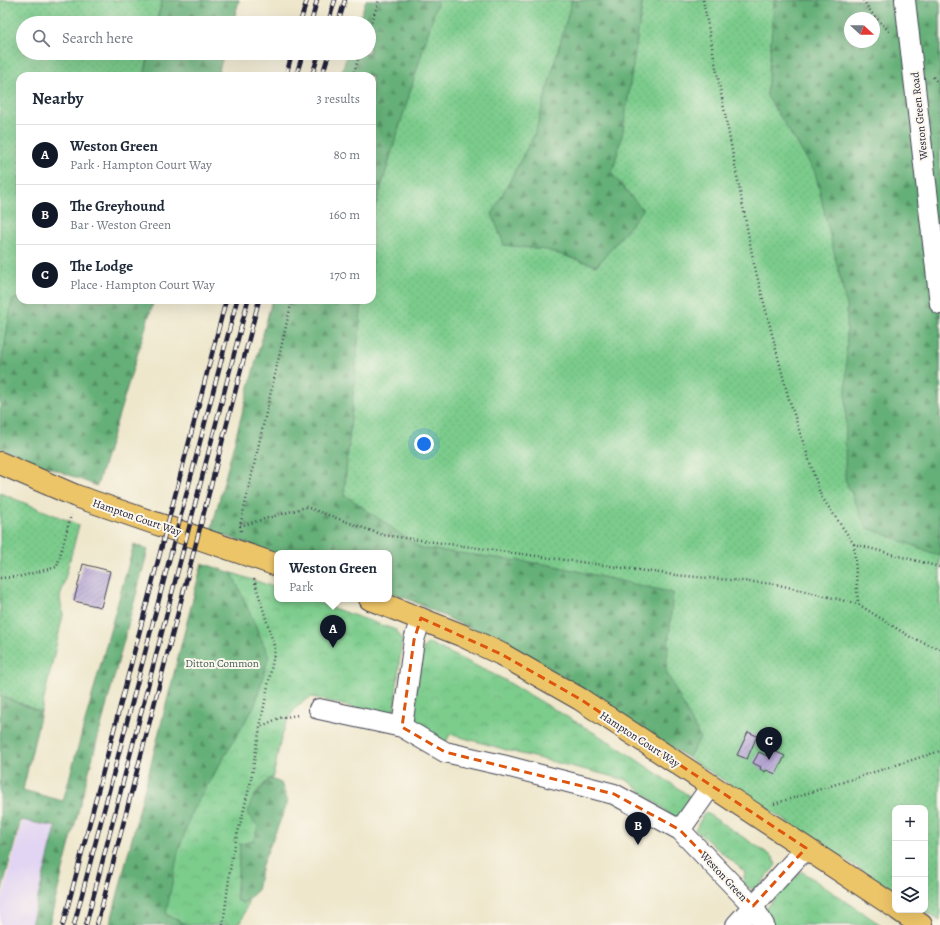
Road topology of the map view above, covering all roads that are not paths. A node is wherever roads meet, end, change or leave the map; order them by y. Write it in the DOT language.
graph roads {
  1 [pos="905,0"];
  2 [pos="940,304"];
  3 [pos="0,463"];
  4 [pos="274,564"];
  5 [pos="378,602"];
  6 [pos="421,618"];
  7 [pos="319,709"];
  8 [pos="402,727"];
  9 [pos="711,786"];
  10 [pos="680,830"];
  11 [pos="806,848"];
  12 [pos="892,905"];
  13 [pos="753,906"];
  14 [pos="903,913"];
  15 [pos="736,925"];
  16 [pos="764,925"];
  17 [pos="921,925"];
  1 -- 2 [label="street, Weston Green Road"];
  3 -- 4 [label="highway, Hampton Court Way"];
  5 -- 6 [label="highway, Hampton Court Way"];
  6 -- 8 [label="street"];
  6 -- 9 [label="highway, Hampton Court Way"];
  7 -- 8 [label="street, Weston Green"];
  8 -- 10 [label="street, Weston Green"];
  9 -- 10 [label="street"];
  9 -- 11 [label="highway, Hampton Court Way"];
  10 -- 13 [label="street, Weston Green"];
  11 -- 12 [label="highway, Hampton Court Way"];
  11 -- 13 [label="street"];
  13 -- 15 [label="street"];
  13 -- 16 [label="street, Weston Green"];
  14 -- 17 [label="highway"];
}
